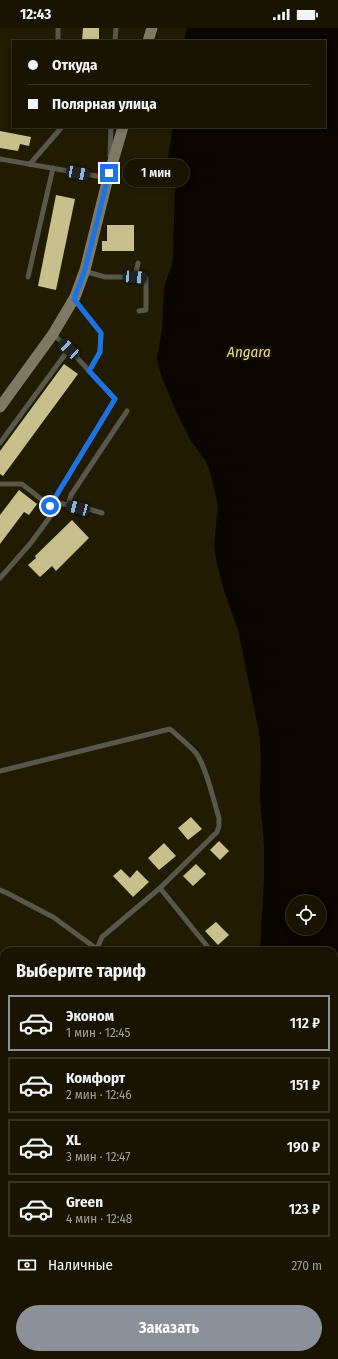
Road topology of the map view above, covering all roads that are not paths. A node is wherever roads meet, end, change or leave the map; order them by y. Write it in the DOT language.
graph roads {
  1 [pos="58,28"];
  2 [pos="116,28"];
  3 [pos="152,28"];
  4 [pos="58,40"];
  5 [pos="115,40"];
  6 [pos="148,40"];
  7 [pos="61,128"];
  8 [pos="111,128"];
  9 [pos="123,128"];
  10 [pos="0,159"];
  11 [pos="30,164"];
  12 [pos="53,168"];
  13 [pos="108,175"];
  14 [pos="138,263"];
  15 [pos="84,272"];
  16 [pos="28,277"];
  17 [pos="135,277"];
  18 [pos="74,299"];
  19 [pos="139,311"];
  20 [pos="53,334"];
  21 [pos="69,349"];
  22 [pos="89,371"];
  23 [pos="0,407"];
  24 [pos="127,411"];
  25 [pos="0,443"];
  26 [pos="0,484"];
  27 [pos="51,504"];
  28 [pos="68,505"];
  29 [pos="102,513"];
  30 [pos="0,578"];
  31 [pos="0,771"];
  32 [pos="160,888"];
  33 [pos="0,890"];
  34 [pos="92,947"];
  35 [pos="97,947"];
  36 [pos="208,947"];
  1 -- 4 [label="lane"];
  2 -- 5 [label="lane"];
  3 -- 6 [label="main road"];
  7 -- 11 [label="lane"];
  8 -- 13 [label="lane"];
  9 -- 13 [label="main road"];
  10 -- 11 [label="lane"];
  11 -- 12 [label="lane"];
  12 -- 13 [label="lane"];
  12 -- 16 [label="lane"];
  13 -- 15 [label="main road"];
  14 -- 17 [label="lane"];
  15 -- 17 [label="lane"];
  15 -- 18 [label="main road"];
  17 -- 19 [label="lane"];
  18 -- 20 [label="main road"];
  18 -- 22 [label="lane"];
  20 -- 21 [label="lane"];
  20 -- 23 [label="main road"];
  21 -- 22 [label="lane"];
  21 -- 25 [label="lane"];
  22 -- 27 [label="lane"];
  24 -- 28 [label="lane"];
  26 -- 27 [label="lane"];
  27 -- 28 [label="lane"];
  27 -- 30 [label="lane"];
  28 -- 29 [label="lane"];
  31 -- 32 [label="lane"];
  32 -- 35 [label="lane"];
  32 -- 36 [label="lane"];
  33 -- 34 [label="lane"];
}
